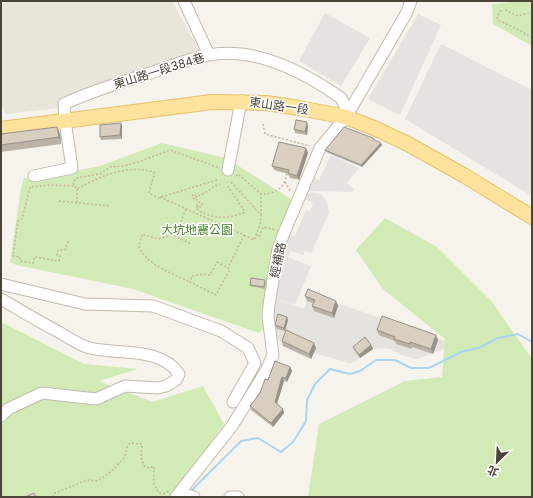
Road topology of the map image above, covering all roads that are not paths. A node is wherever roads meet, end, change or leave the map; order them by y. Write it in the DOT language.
graph roads {
  1 [pos="184,1"];
  2 [pos="411,1"];
  3 [pos="208,55"];
  4 [pos="242,101"];
  5 [pos="346,117"];
  6 [pos="65,121"];
  7 [pos="1,129"];
  8 [pos="228,172"];
  9 [pos="34,176"];
  10 [pos="532,217"];
  11 [pos="1,284"];
  12 [pos="1,299"];
  13 [pos="233,402"];
  14 [pos="1,416"];
  15 [pos="185,495"];
  16 [pos="230,497"];
  17 [pos="238,497"];
  1 -- 3 [label="street"];
  2 -- 5 [label="street, 經補路"];
  3 -- 5 [label="street, 東山路一段384巷"];
  3 -- 6 [label="street, 東山路一段384巷"];
  4 -- 5 [label="main road, 東山路一段"];
  4 -- 6 [label="main road, 東山路一段"];
  4 -- 8 [label="street"];
  5 -- 10 [label="main road, 東山路一段"];
  5 -- 15 [label="street, 經補路"];
  6 -- 7 [label="main road, 東山路一段"];
  6 -- 9 [label="street"];
  11 -- 13 [label="street"];
  12 -- 14 [label="street"];
  16 -- 17 [label="street"];
}
